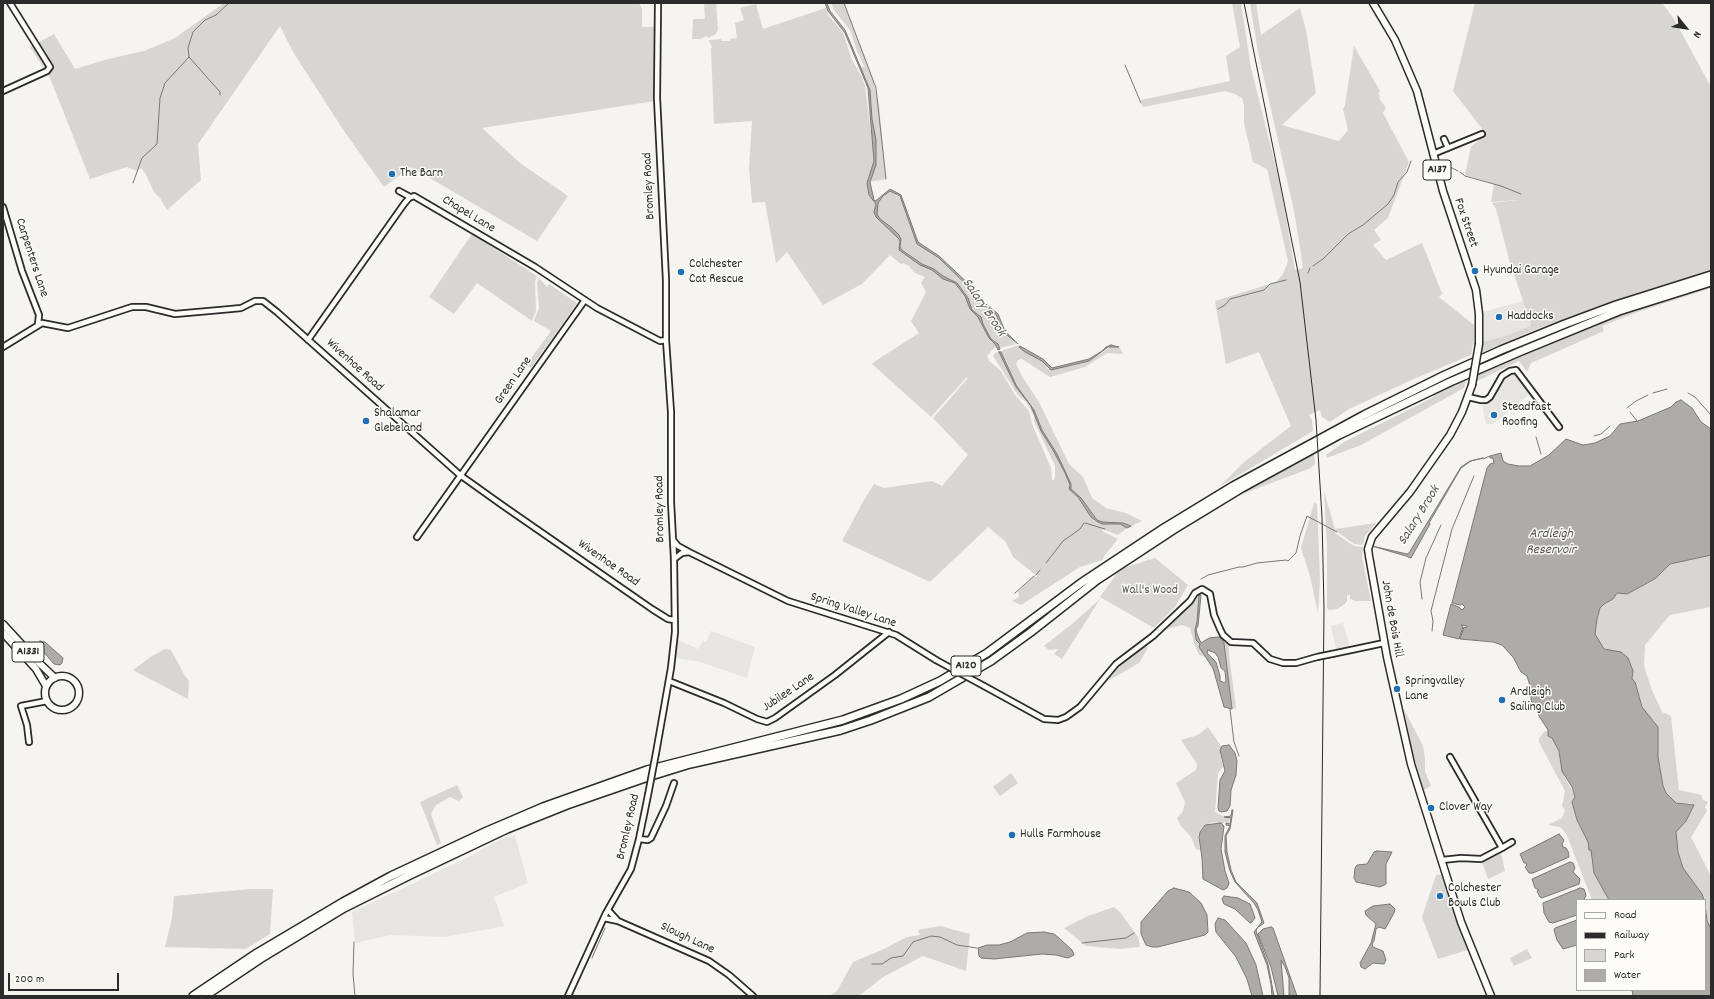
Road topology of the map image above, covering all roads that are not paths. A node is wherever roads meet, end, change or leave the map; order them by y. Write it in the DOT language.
graph roads {
  1 [pos="10,3"];
  2 [pos="658,3"];
  3 [pos="1373,3"];
  4 [pos="3,91"];
  5 [pos="1482,134"];
  6 [pos="1444,139"];
  7 [pos="1448,148"];
  8 [pos="1436,153"];
  9 [pos="399,191"];
  10 [pos="410,197"];
  11 [pos="3,207"];
  12 [pos="1711,275"];
  13 [pos="1711,282"];
  14 [pos="585,300"];
  15 [pos="39,315"];
  16 [pos="40,323"];
  17 [pos="49,323"];
  18 [pos="308,340"];
  19 [pos="666,340"];
  20 [pos="3,347"];
  21 [pos="1476,366"];
  22 [pos="1468,397"];
  23 [pos="1559,427"];
  24 [pos="460,474"];
  25 [pos="416,537"];
  26 [pos="673,540"];
  27 [pos="689,552"];
  28 [pos="674,559"];
  29 [pos="674,620"];
  30 [pos="3,624"];
  31 [pos="888,632"];
  32 [pos="3,633"];
  33 [pos="1384,643"];
  34 [pos="55,678"];
  35 [pos="669,681"];
  36 [pos="46,686"];
  37 [pos="47,702"];
  38 [pos="29,742"];
  39 [pos="1450,756"];
  40 [pos="674,783"];
  41 [pos="639,840"];
  42 [pos="1512,842"];
  43 [pos="1502,848"];
  44 [pos="1442,860"];
  45 [pos="608,910"];
  46 [pos="604,918"];
  47 [pos="618,921"];
  48 [pos="193,996"];
  49 [pos="205,996"];
  50 [pos="568,996"];
  51 [pos="752,996"];
  52 [pos="1491,996"];
  1 -- 4 [label="street"];
  2 -- 19 [label="street, Bromley Road"];
  3 -- 8 [label="main road, Fox Street / A137"];
  5 -- 7 [label="street"];
  6 -- 7 [label="street"];
  7 -- 8 [label="street"];
  8 -- 21 [label="main road, Fox Street / A137, bridge"];
  9 -- 10 [label="street, Chapel Lane"];
  10 -- 14 [label="street, Chapel Lane"];
  10 -- 18 [label="street"];
  11 -- 15 [label="street, Carpenters Lane"];
  12 -- 48 [label="highway, A120"];
  13 -- 49 [label="highway, A120"];
  14 -- 19 [label="street, Chapel Lane"];
  14 -- 24 [label="street, Green Lane"];
  15 -- 16 [label="street"];
  15 -- 17 [label="street"];
  16 -- 17 [label="street, Wivenhoe Road"];
  16 -- 20 [label="street"];
  17 -- 18 [label="street, Wivenhoe Road"];
  18 -- 24 [label="street, Wivenhoe Road"];
  19 -- 26 [label="street, Bromley Road"];
  21 -- 22 [label="main road, John de Bois Hill / A137, bridge"];
  22 -- 23 [label="street"];
  22 -- 33 [label="main road, John de Bois Hill / A137"];
  24 -- 25 [label="street, Green Lane"];
  24 -- 29 [label="street, Wivenhoe Road"];
  26 -- 27 [label="street, Spring Valley Lane"];
  26 -- 28 [label="street, Bromley Road"];
  27 -- 28 [label="street"];
  27 -- 31 [label="street, Spring Valley Lane"];
  28 -- 29 [label="street, Bromley Road"];
  29 -- 35 [label="street, Bromley Road"];
  30 -- 34 [label="main road, A1331"];
  31 -- 33 [label="street, Spring Valley Lane, bridge"];
  31 -- 35 [label="street, Jubilee Lane"];
  32 -- 36 [label="main road, A1331"];
  33 -- 44 [label="main road, John de Bois Hill / A137"];
  34 -- 36 [label="main road"];
  34 -- 37 [label="main road"];
  35 -- 41 [label="street, Bromley Road, bridge"];
  36 -- 37 [label="main road"];
  37 -- 38 [label="street"];
  39 -- 43 [label="street"];
  40 -- 41 [label="street"];
  41 -- 45 [label="street, Bromley Road"];
  42 -- 43 [label="street"];
  43 -- 44 [label="street"];
  44 -- 52 [label="main road, John de Bois Hill / A137"];
  45 -- 46 [label="street, Bromley Road"];
  45 -- 47 [label="street, Slough Lane"];
  46 -- 47 [label="street"];
  46 -- 50 [label="street, Bromley Road"];
  47 -- 51 [label="street, Slough Lane"];
}
